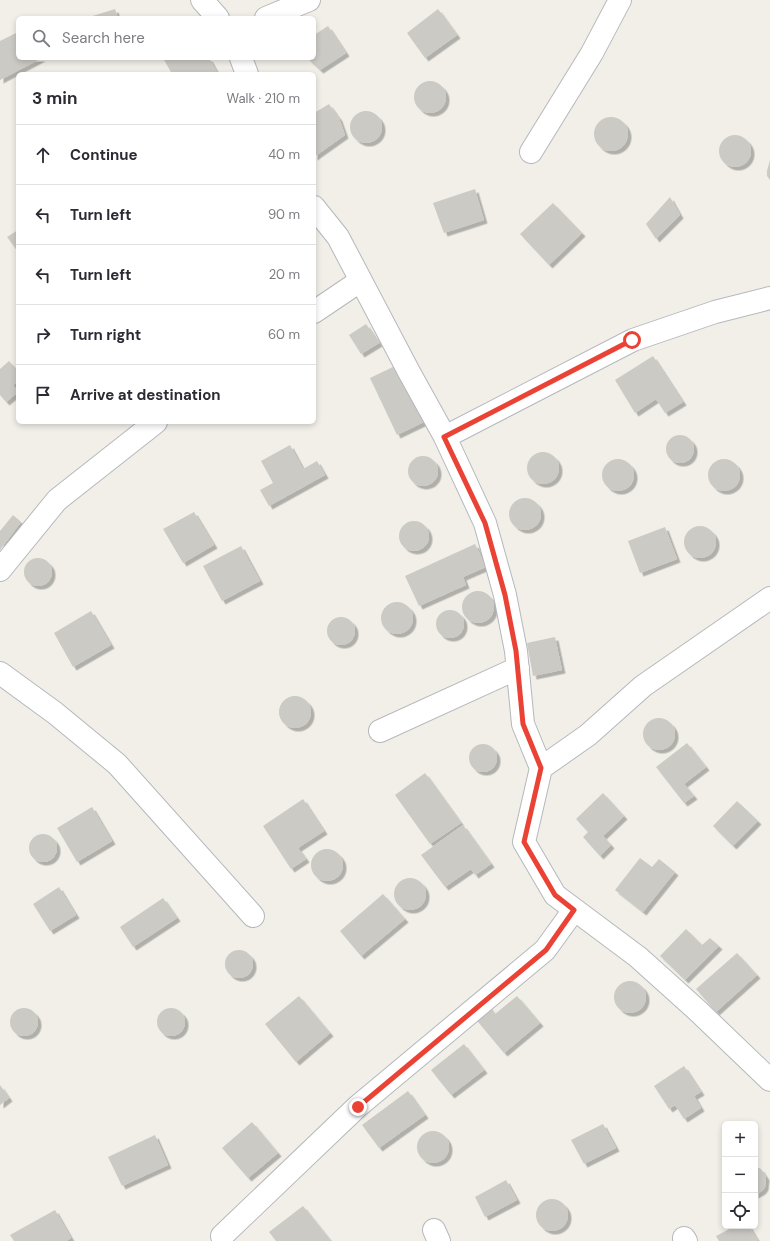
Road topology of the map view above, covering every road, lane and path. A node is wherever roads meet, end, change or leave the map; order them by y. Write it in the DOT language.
graph roads {
  1 [pos="202,0"];
  2 [pos="310,0"];
  3 [pos="620,0"];
  4 [pos="216,16"];
  5 [pos="271,16"];
  6 [pos="242,60"];
  7 [pos="246,72"];
  8 [pos="531,152"];
  9 [pos="316,210"];
  10 [pos="360,281"];
  11 [pos="770,298"];
  12 [pos="316,311"];
  13 [pos="153,424"];
  14 [pos="444,437"];
  15 [pos="0,570"];
  16 [pos="770,598"];
  17 [pos="518,668"];
  18 [pos="0,673"];
  19 [pos="380,731"];
  20 [pos="541,768"];
  21 [pos="574,910"];
  22 [pos="253,916"];
  23 [pos="770,1080"];
  24 [pos="222,1236"];
  1 -- 4 [label="street"];
  2 -- 5 [label="street"];
  3 -- 8 [label="street"];
  6 -- 7 [label="street"];
  9 -- 10 [label="street"];
  10 -- 12 [label="street"];
  10 -- 14 [label="street"];
  11 -- 14 [label="street"];
  13 -- 15 [label="street"];
  14 -- 17 [label="street"];
  16 -- 20 [label="street"];
  17 -- 19 [label="street"];
  17 -- 20 [label="street"];
  18 -- 22 [label="street"];
  20 -- 21 [label="street"];
  21 -- 23 [label="street"];
  21 -- 24 [label="street"];
}
